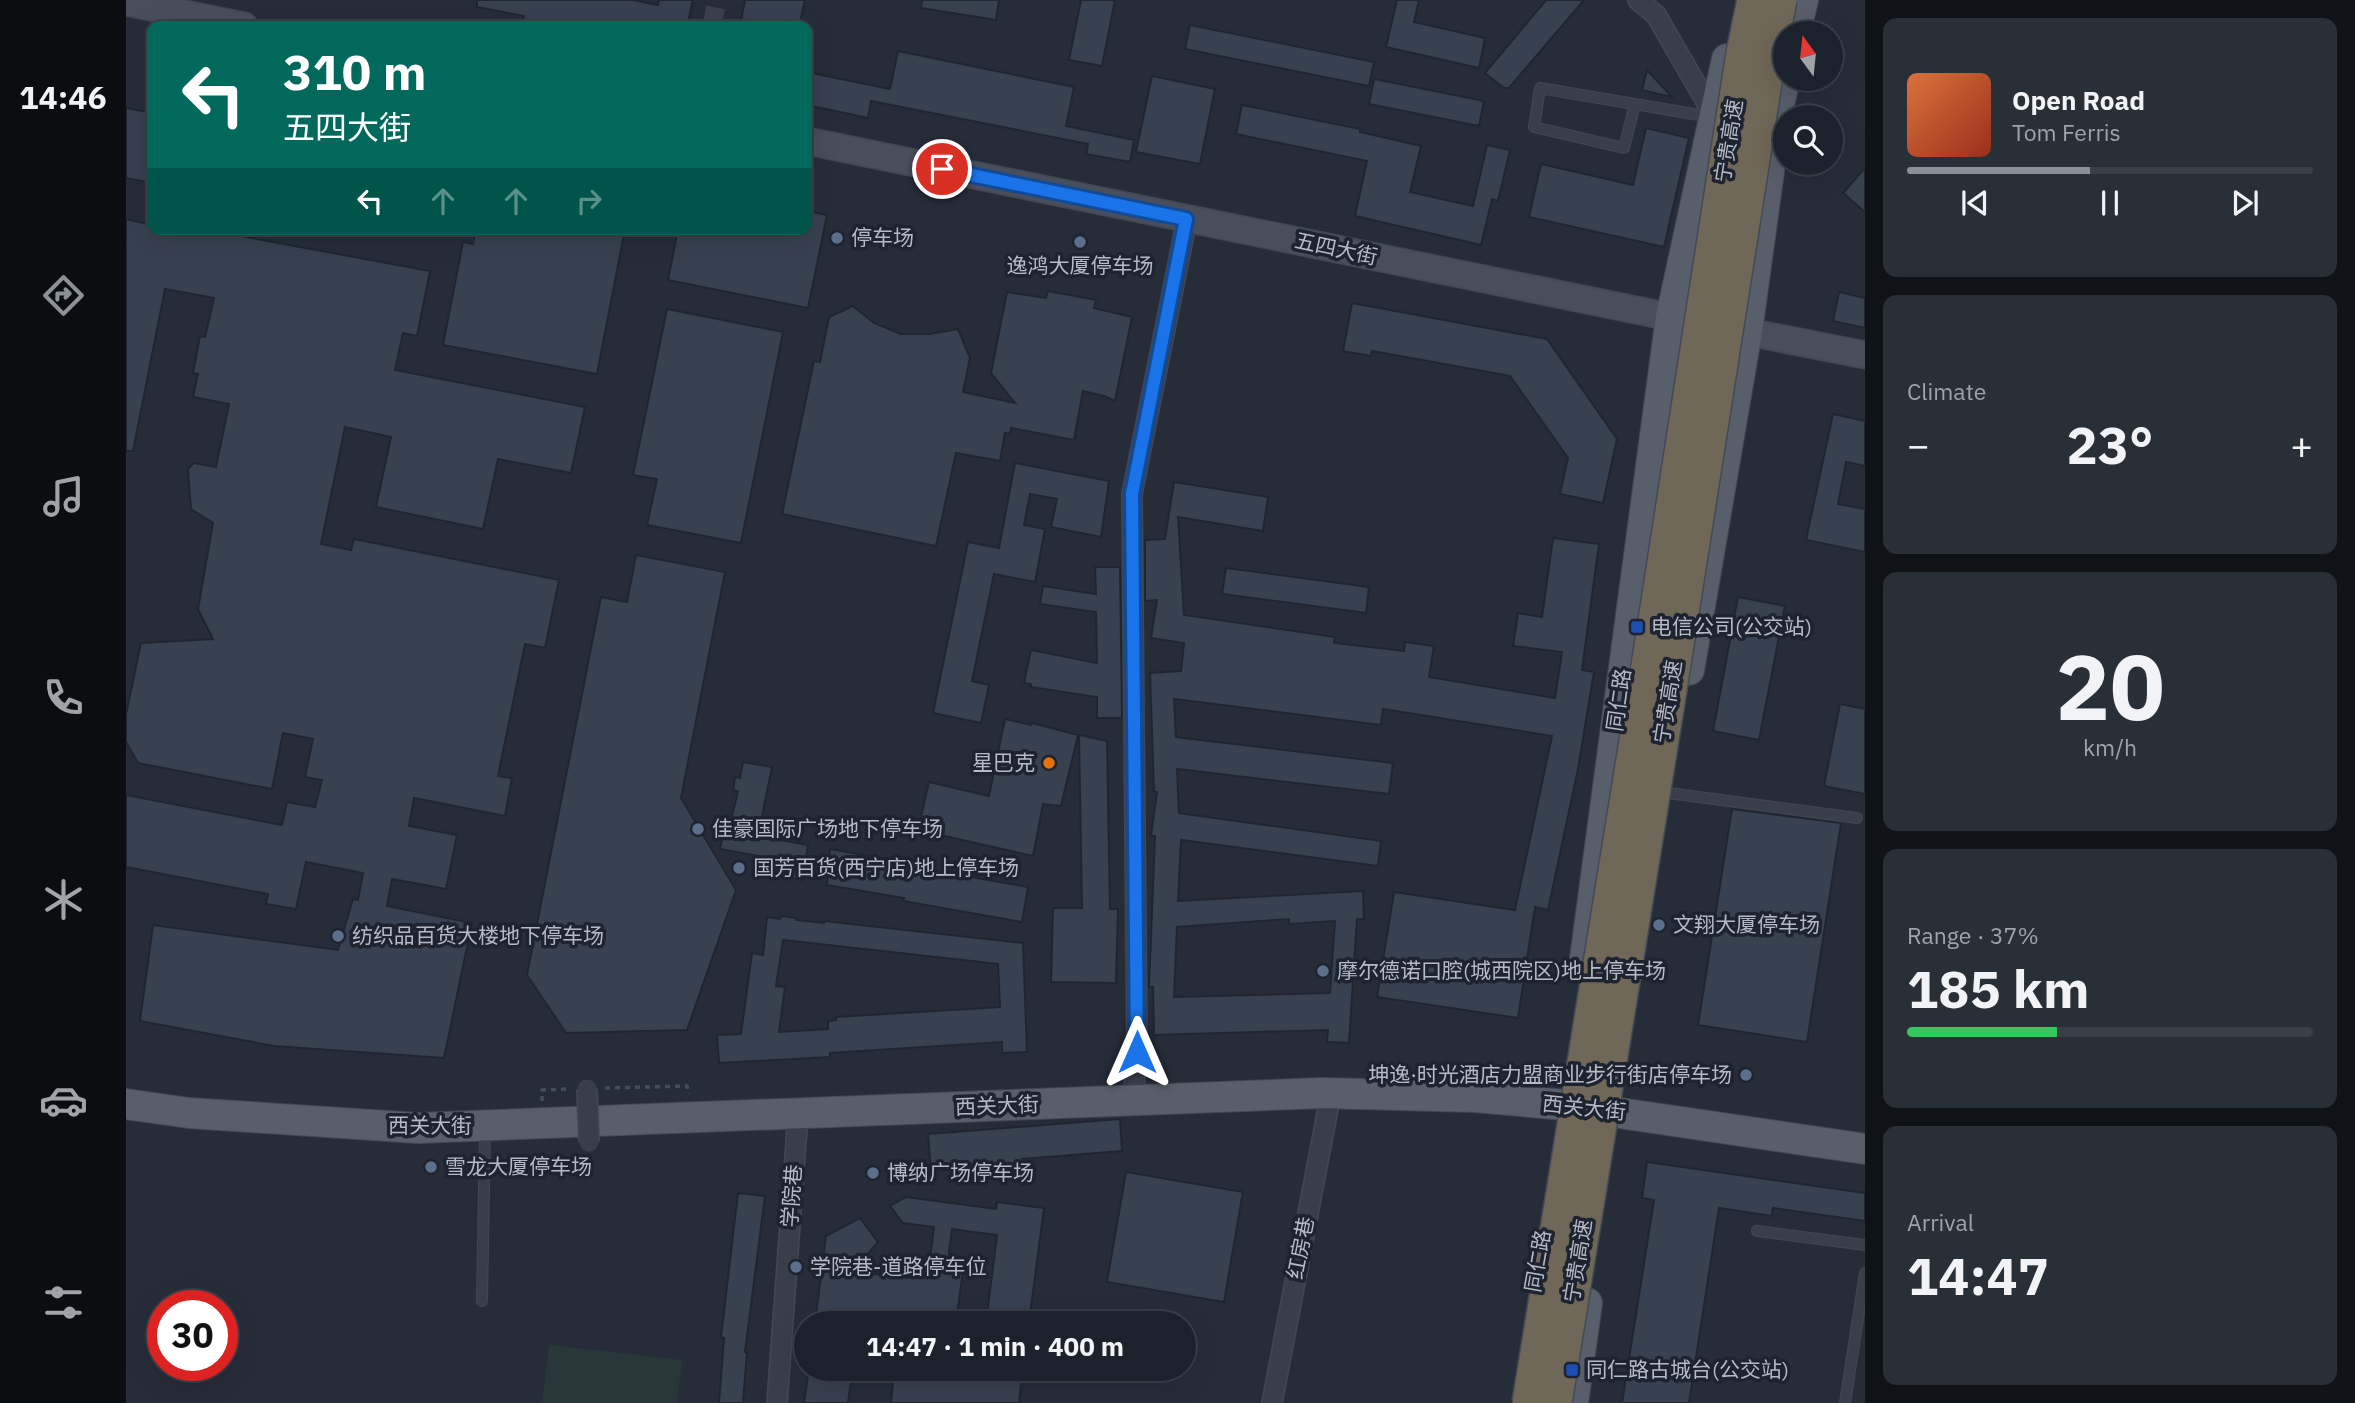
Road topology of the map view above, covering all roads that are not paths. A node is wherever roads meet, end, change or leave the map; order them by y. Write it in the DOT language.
graph roads {
  1 [pos="1638,0"];
  2 [pos="1739,0"];
  3 [pos="1754,0"];
  4 [pos="1780,0"];
  5 [pos="1803,0"];
  6 [pos="126,2"];
  7 [pos="166,5"];
  8 [pos="225,21"];
  9 [pos="1798,21"];
  10 [pos="1782,91"];
  11 [pos="1635,104"];
  12 [pos="1715,117"];
  13 [pos="812,142"];
  14 [pos="1186,219"];
  15 [pos="1671,317"];
  16 [pos="1747,331"];
  17 [pos="1865,355"];
  18 [pos="1668,793"];
  19 [pos="1857,818"];
  20 [pos="587,1089"];
  21 [pos="1331,1093"];
  22 [pos="1133,1100"];
  23 [pos="126,1104"];
  24 [pos="1565,1105"];
  25 [pos="1614,1111"];
  26 [pos="798,1115"];
  27 [pos="485,1126"];
  28 [pos="589,1142"];
  29 [pos="1865,1149"];
  30 [pos="1757,1231"];
  31 [pos="1865,1245"];
  32 [pos="1865,1272"];
  33 [pos="482,1301"];
  34 [pos="777,1403"];
  35 [pos="1272,1403"];
  36 [pos="1513,1403"];
  37 [pos="1529,1403"];
  38 [pos="1555,1403"];
  39 [pos="1573,1403"];
  40 [pos="1845,1403"];
  1 -- 12 [label="street"];
  2 -- 12 [label="main road, 同仁路"];
  3 -- 37 [label="highway, 宁贵高速, bridge"];
  4 -- 38 [label="highway, 宁贵高速, bridge"];
  5 -- 9 [label="main road"];
  6 -- 7 [label="main road"];
  7 -- 8 [label="main road"];
  10 -- 16 [label="main road"];
  11 -- 11 [label="lane"];
  11 -- 12 [label="lane"];
  12 -- 15 [label="main road, 同仁路"];
  13 -- 14 [label="main road, 五四大街"];
  14 -- 15 [label="main road, 五四大街"];
  14 -- 22 [label="street"];
  15 -- 16 [label="main road, 五四大街"];
  15 -- 24 [label="main road, 同仁路"];
  16 -- 17 [label="main road, 五四大街"];
  16 -- 18 [label="main road"];
  18 -- 19 [label="lane"];
  18 -- 25 [label="main road"];
  20 -- 28 [label="street, bridge"];
  21 -- 22 [label="main road, 西关大街"];
  21 -- 24 [label="main road, 西关大街"];
  21 -- 35 [label="street, 红房巷"];
  22 -- 26 [label="main road, 西关大街"];
  23 -- 27 [label="main road, 西关大街"];
  24 -- 25 [label="main road, 西关大街"];
  24 -- 36 [label="main road, 同仁路"];
  25 -- 29 [label="main road, 西关大街"];
  25 -- 39 [label="main road"];
  26 -- 27 [label="main road, 西关大街"];
  26 -- 34 [label="street, 学院巷"];
  27 -- 33 [label="lane"];
  30 -- 31 [label="lane"];
  32 -- 40 [label="lane"];
}
